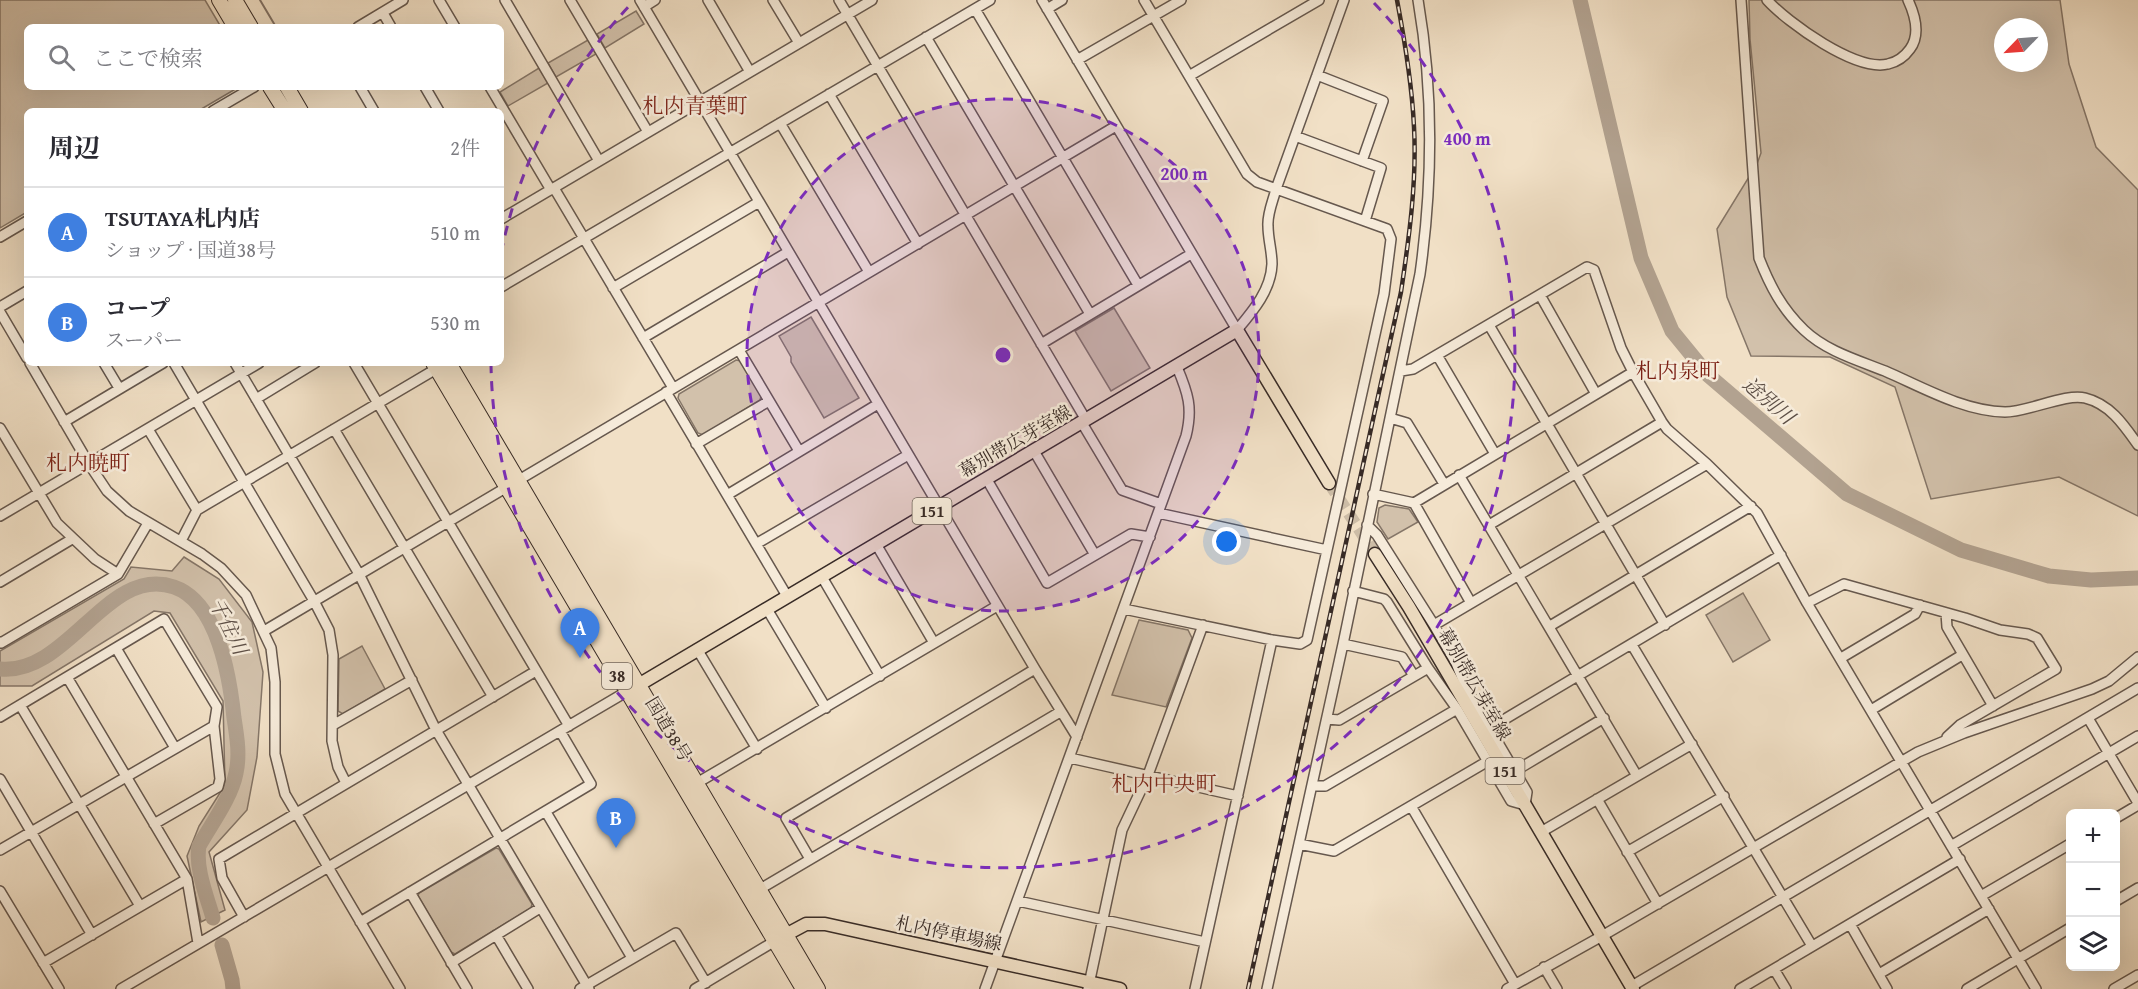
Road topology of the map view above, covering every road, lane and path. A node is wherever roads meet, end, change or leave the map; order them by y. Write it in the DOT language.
graph roads {
  1 [pos="219,0"];
  2 [pos="236,0"];
  3 [pos="403,0"];
  4 [pos="439,0"];
  5 [pos="505,0"];
  6 [pos="570,0"];
  7 [pos="655,0"];
  8 [pos="708,0"];
  9 [pos="773,0"];
  10 [pos="839,0"];
  11 [pos="872,0"];
  12 [pos="990,0"];
  13 [pos="1042,0"];
  14 [pos="1062,0"];
  15 [pos="1144,0"];
  16 [pos="1181,0"];
  17 [pos="1319,0"];
  18 [pos="1344,0"];
  19 [pos="1418,0"];
  20 [pos="1741,0"];
  21 [pos="1767,0"];
  22 [pos="1908,0"];
  23 [pos="642,3"];
  24 [pos="975,9"];
  25 [pos="1047,9"];
  26 [pos="382,12"];
  27 [pos="848,14"];
  28 [pos="1154,16"];
  29 [pos="233,24"];
  30 [pos="249,24"];
  31 [pos="363,24"];
  32 [pos="389,24"];
  33 [pos="453,24"];
  34 [pos="926,38"];
  35 [pos="799,43"];
  36 [pos="1077,60"];
  37 [pos="878,66"];
  38 [pos="750,72"];
  39 [pos="1317,75"];
  40 [pos="1189,76"];
  41 [pos="249,90"];
  42 [pos="272,90"];
  43 [pos="289,90"];
  44 [pos="362,90"];
  45 [pos="427,90"];
  46 [pos="492,90"];
  47 [pos="829,94"];
  48 [pos="700,102"];
  49 [pos="218,108"];
  50 [pos="283,108"];
  51 [pos="299,108"];
  52 [pos="372,108"];
  53 [pos="437,108"];
  54 [pos="503,108"];
  55 [pos="504,110"];
  56 [pos="780,123"];
  57 [pos="1116,126"];
  58 [pos="648,132"];
  59 [pos="1295,136"];
  60 [pos="729,153"];
  61 [pos="1063,158"];
  62 [pos="599,161"];
  63 [pos="1362,161"];
  64 [pos="1014,187"];
  65 [pos="552,189"];
  66 [pos="1276,189"];
  67 [pos="759,202"];
  68 [pos="965,215"];
  69 [pos="504,216"];
  70 [pos="1365,221"];
  71 [pos="24,223"];
  72 [pos="0,237"];
  73 [pos="584,238"];
  74 [pos="918,244"];
  75 [pos="788,252"];
  76 [pos="1191,254"];
  77 [pos="869,272"];
  78 [pos="504,285"];
  79 [pos="1138,285"];
  80 [pos="613,288"];
  81 [pos="24,293"];
  82 [pos="1540,295"];
  83 [pos="818,302"];
  84 [pos="0,307"];
  85 [pos="0,312"];
  86 [pos="1090,314"];
  87 [pos="1489,325"];
  88 [pos="1237,330"];
  89 [pos="643,338"];
  90 [pos="1041,344"];
  91 [pos="739,350"];
  92 [pos="24,353"];
  93 [pos="1437,355"];
  94 [pos="32,366"];
  95 [pos="106,366"];
  96 [pos="158,366"];
  97 [pos="176,366"];
  98 [pos="237,366"];
  99 [pos="254,366"];
  100 [pos="310,366"];
  101 [pos="356,366"];
  102 [pos="437,366"];
  103 [pos="440,366"];
  104 [pos="440,366"];
  105 [pos="1177,367"];
  106 [pos="1401,371"];
  107 [pos="1633,372"];
  108 [pos="241,374"];
  109 [pos="119,388"];
  110 [pos="670,390"];
  111 [pos="1596,394"];
  112 [pos="256,399"];
  113 [pos="196,400"];
  114 [pos="770,401"];
  115 [pos="378,403"];
  116 [pos="878,404"];
  117 [pos="1390,418"];
  118 [pos="64,422"];
  119 [pos="1084,422"];
  120 [pos="1662,422"];
  121 [pos="1547,424"];
  122 [pos="0,428"];
  123 [pos="148,429"];
  124 [pos="334,429"];
  125 [pos="696,444"];
  126 [pos="2138,445"];
  127 [pos="800,451"];
  128 [pos="1034,451"];
  129 [pos="1495,454"];
  130 [pos="288,455"];
  131 [pos="908,455"];
  132 [pos="89,464"];
  133 [pos="1707,464"];
  134 [pos="1459,474"];
  135 [pos="1577,474"];
  136 [pos="986,478"];
  137 [pos="519,480"];
  138 [pos="244,482"];
  139 [pos="1329,483"];
  140 [pos="1444,484"];
  141 [pos="506,487"];
  142 [pos="39,494"];
  143 [pos="1373,494"];
  144 [pos="727,495"];
  145 [pos="1414,503"];
  146 [pos="1752,506"];
  147 [pos="939,507"];
  148 [pos="1160,508"];
  149 [pos="197,510"];
  150 [pos="0,516"];
  151 [pos="449,521"];
  152 [pos="148,523"];
  153 [pos="1606,524"];
  154 [pos="1367,525"];
  155 [pos="1489,525"];
  156 [pos="1150,537"];
  157 [pos="72,540"];
  158 [pos="181,542"];
  159 [pos="756,544"];
  160 [pos="876,544"];
  161 [pos="404,547"];
  162 [pos="1327,550"];
  163 [pos="1374,554"];
  164 [pos="1095,555"];
  165 [pos="1781,555"];
  166 [pos="118,574"];
  167 [pos="359,574"];
  168 [pos="1519,575"];
  169 [pos="1636,576"];
  170 [pos="822,577"];
  171 [pos="0,582"];
  172 [pos="1353,591"];
  173 [pos="787,596"];
  174 [pos="314,601"];
  175 [pos="1471,603"];
  176 [pos="1808,603"];
  177 [pos="1920,605"];
  178 [pos="997,606"];
  179 [pos="767,609"];
  180 [pos="1124,609"];
  181 [pos="1946,613"];
  182 [pos="1203,625"];
  183 [pos="1434,625"];
  184 [pos="1665,625"];
  185 [pos="1550,626"];
  186 [pos="264,631"];
  187 [pos="1272,640"];
  188 [pos="0,642"];
  189 [pos="934,643"];
  190 [pos="1343,644"];
  191 [pos="1632,645"];
  192 [pos="116,648"];
  193 [pos="698,649"];
  194 [pos="1962,655"];
  195 [pos="2138,657"];
  196 [pos="1841,658"];
  197 [pos="1428,668"];
  198 [pos="1035,669"];
  199 [pos="536,671"];
  200 [pos="1578,675"];
  201 [pos="880,676"];
  202 [pos="1414,676"];
  203 [pos="67,677"];
  204 [pos="412,680"];
  205 [pos="633,688"];
  206 [pos="2138,688"];
  207 [pos="492,697"];
  208 [pos="20,705"];
  209 [pos="1993,706"];
  210 [pos="826,708"];
  211 [pos="1457,709"];
  212 [pos="1871,710"];
  213 [pos="1060,712"];
  214 [pos="0,717"];
  215 [pos="1604,718"];
  216 [pos="2088,718"];
  217 [pos="1327,719"];
  218 [pos="333,725"];
  219 [pos="214,726"];
  220 [pos="1490,728"];
  221 [pos="565,729"];
  222 [pos="436,730"];
  223 [pos="2138,736"];
  224 [pos="1077,737"];
  225 [pos="1940,742"];
  226 [pos="1692,744"];
  227 [pos="175,748"];
  228 [pos="757,749"];
  229 [pos="2109,753"];
  230 [pos="1070,758"];
  231 [pos="1488,761"];
  232 [pos="1901,761"];
  233 [pos="1515,771"];
  234 [pos="1148,775"];
  235 [pos="126,776"];
  236 [pos="1637,776"];
  237 [pos="0,779"];
  238 [pos="346,783"];
  239 [pos="697,783"];
  240 [pos="468,785"];
  241 [pos="1312,786"];
  242 [pos="1238,796"];
  243 [pos="1724,796"];
  244 [pos="1597,799"];
  245 [pos="78,803"];
  246 [pos="2138,804"];
  247 [pos="1525,805"];
  248 [pos="1411,806"];
  249 [pos="1930,809"];
  250 [pos="546,812"];
  251 [pos="295,813"];
  252 [pos="2120,815"];
  253 [pos="154,824"];
  254 [pos="31,831"];
  255 [pos="1541,832"];
  256 [pos="500,839"];
  257 [pos="1299,844"];
  258 [pos="1951,846"];
  259 [pos="2066,846"];
  260 [pos="1754,848"];
  261 [pos="0,850"];
  262 [pos="1628,852"];
  263 [pos="810,859"];
  264 [pos="1960,859"];
  265 [pos="329,867"];
  266 [pos="186,879"];
  267 [pos="2138,888"];
  268 [pos="0,891"];
  269 [pos="410,892"];
  270 [pos="753,893"];
  271 [pos="1981,896"];
  272 [pos="1783,898"];
  273 [pos="2120,898"];
  274 [pos="1018,901"];
  275 [pos="1658,904"];
  276 [pos="140,906"];
  277 [pos="540,908"];
  278 [pos="1989,909"];
  279 [pos="244,916"];
  280 [pos="1102,919"];
  281 [pos="360,922"];
  282 [pos="1850,924"];
  283 [pos="2066,930"];
  284 [pos="92,935"];
  285 [pos="496,935"];
  286 [pos="1602,936"];
  287 [pos="780,938"];
  288 [pos="1205,942"];
  289 [pos="198,943"];
  290 [pos="1812,946"];
  291 [pos="632,958"];
  292 [pos="2018,959"];
  293 [pos="995,962"];
  294 [pos="43,963"];
  295 [pos="451,963"];
  296 [pos="1544,967"];
  297 [pos="1774,969"];
  298 [pos="1879,974"];
  299 [pos="2138,975"];
  300 [pos="709,984"];
  301 [pos="1089,986"];
  302 [pos="1511,987"];
  303 [pos="585,988"];
  304 [pos="1632,988"];
  305 [pos="59,989"];
  306 [pos="122,989"];
  307 [pos="400,989"];
  308 [pos="467,989"];
  309 [pos="528,989"];
  310 [pos="695,989"];
  311 [pos="803,989"];
  312 [pos="818,989"];
  313 [pos="985,989"];
  314 [pos="1120,989"];
  315 [pos="1195,989"];
  316 [pos="1267,989"];
  317 [pos="1557,989"];
  318 [pos="1740,989"];
  319 [pos="1785,989"];
  320 [pos="1887,989"];
  321 [pos="1967,989"];
  322 [pos="2036,989"];
  323 [pos="2114,989"];
  1 -- 29 [label="highway"];
  2 -- 30 [label="highway"];
  3 -- 26 [label="street"];
  4 -- 33 [label="street"];
  5 -- 62 [label="street"];
  6 -- 58 [label="street"];
  7 -- 23 [label="street"];
  8 -- 38 [label="street"];
  9 -- 35 [label="street"];
  10 -- 27 [label="street"];
  11 -- 27 [label="street"];
  12 -- 24 [label="street"];
  13 -- 25 [label="street"];
  14 -- 25 [label="street"];
  15 -- 28 [label="street"];
  16 -- 28 [label="street"];
  17 -- 40 [label="street"];
  18 -- 39 [label="street"];
  19 -- 106 [label="street"];
  20 -- 126 [label="street"];
  21 -- 22 [label="street"];
  23 -- 48 [label="street"];
  24 -- 34 [label="street"];
  24 -- 61 [label="street"];
  25 -- 36 [label="street"];
  26 -- 31 [label="street"];
  26 -- 32 [label="street"];
  27 -- 35 [label="street"];
  27 -- 37 [label="street"];
  28 -- 36 [label="street"];
  28 -- 40 [label="street"];
  34 -- 37 [label="street"];
  34 -- 64 [label="street"];
  35 -- 38 [label="street"];
  36 -- 57 [label="street"];
  37 -- 47 [label="street"];
  37 -- 68 [label="street"];
  38 -- 48 [label="street"];
  39 -- 59 [label="street"];
  39 -- 63 [label="street"];
  40 -- 66 [label="street"];
  41 -- 49 [label="street"];
  42 -- 50 [label="highway"];
  43 -- 51 [label="highway"];
  44 -- 52 [label="street"];
  45 -- 53 [label="street"];
  46 -- 54 [label="street"];
  47 -- 56 [label="street"];
  47 -- 74 [label="street"];
  48 -- 58 [label="street"];
  48 -- 60 [label="street"];
  55 -- 65 [label="street"];
  56 -- 60 [label="street"];
  56 -- 77 [label="street"];
  57 -- 61 [label="street"];
  57 -- 76 [label="street"];
  58 -- 62 [label="street"];
  59 -- 63 [label="street"];
  59 -- 66 [label="street"];
  60 -- 67 [label="street"];
  60 -- 73 [label="street"];
  61 -- 64 [label="street"];
  61 -- 79 [label="street"];
  62 -- 65 [label="street"];
  63 -- 70 [label="street"];
  64 -- 68 [label="street"];
  64 -- 86 [label="street"];
  65 -- 69 [label="street"];
  65 -- 73 [label="street"];
  66 -- 70 [label="street"];
  66 -- 88 [label="street"];
  67 -- 75 [label="street"];
  67 -- 80 [label="street"];
  68 -- 74 [label="street"];
  68 -- 90 [label="street"];
  70 -- 162 [label="street"];
  71 -- 72 [label="street"];
  73 -- 78 [label="street"];
  73 -- 80 [label="street"];
  74 -- 77 [label="street"];
  75 -- 83 [label="street"];
  75 -- 89 [label="street"];
  76 -- 79 [label="street"];
  76 -- 88 [label="street"];
  77 -- 83 [label="street"];
  79 -- 86 [label="street"];
  80 -- 89 [label="street"];
  81 -- 84 [label="street"];
  82 -- 87 [label="street"];
  82 -- 107 [label="street"];
  82 -- 111 [label="street"];
  83 -- 91 [label="street"];
  83 -- 116 [label="street"];
  85 -- 92 [label="street"];
  86 -- 90 [label="street"];
  87 -- 93 [label="street"];
  87 -- 121 [label="street"];
  88 -- 105 [label="main road, 幕別帯広芽室線 / 151"];
  88 -- 139 [label="main road"];
  89 -- 110 [label="street"];
  90 -- 119 [label="street"];
  91 -- 110 [label="street"];
  91 -- 114 [label="street"];
  93 -- 106 [label="street"];
  93 -- 129 [label="street"];
  94 -- 118 [label="street"];
  95 -- 109 [label="street"];
  96 -- 109 [label="street"];
  97 -- 113 [label="street"];
  98 -- 108 [label="street"];
  99 -- 108 [label="street"];
  100 -- 112 [label="street"];
  101 -- 115 [label="street"];
  102 -- 115 [label="street"];
  103 -- 137 [label="highway, 国道38号 / 38"];
  104 -- 141 [label="highway, 国道38号 / 38"];
  105 -- 119 [label="main road, 幕別帯広芽室線 / 151"];
  105 -- 148 [label="street"];
  106 -- 117 [label="street"];
  107 -- 111 [label="street"];
  107 -- 120 [label="street"];
  108 -- 112 [label="street"];
  108 -- 113 [label="street"];
  109 -- 118 [label="street"];
  110 -- 125 [label="street"];
  110 -- 137 [label="street"];
  111 -- 121 [label="street"];
  112 -- 130 [label="street"];
  113 -- 123 [label="street"];
  113 -- 138 [label="street"];
  114 -- 125 [label="street"];
  114 -- 127 [label="street"];
  115 -- 124 [label="street"];
  115 -- 151 [label="street"];
  116 -- 127 [label="street"];
  116 -- 131 [label="street"];
  117 -- 140 [label="street"];
  117 -- 143 [label="street"];
  118 -- 132 [label="street"];
  119 -- 128 [label="main road, 幕別帯広芽室線 / 151"];
  119 -- 148 [label="street"];
  120 -- 133 [label="street"];
  120 -- 135 [label="street"];
  121 -- 129 [label="street"];
  121 -- 135 [label="street"];
  122 -- 142 [label="street"];
  123 -- 132 [label="street"];
  123 -- 149 [label="street"];
  124 -- 130 [label="street"];
  124 -- 161 [label="street"];
  125 -- 144 [label="street"];
  127 -- 144 [label="street"];
  128 -- 136 [label="main road, 幕別帯広芽室線 / 151"];
  128 -- 164 [label="street"];
  129 -- 134 [label="street"];
  130 -- 138 [label="street"];
  130 -- 167 [label="street"];
  131 -- 147 [label="street"];
  131 -- 159 [label="street"];
  132 -- 142 [label="street"];
  132 -- 152 [label="street"];
  133 -- 146 [label="street"];
  133 -- 153 [label="street"];
  134 -- 140 [label="street"];
  134 -- 155 [label="street"];
  135 -- 153 [label="street"];
  135 -- 155 [label="street"];
  136 -- 147 [label="main road, 幕別帯広芽室線 / 151"];
  136 -- 164 [label="street"];
  137 -- 141 [label="street"];
  137 -- 205 [label="highway, 国道38号 / 38"];
  138 -- 149 [label="street"];
  138 -- 174 [label="street"];
  140 -- 145 [label="street"];
  141 -- 151 [label="street"];
  141 -- 205 [label="highway, 国道38号 / 38"];
  142 -- 150 [label="street"];
  142 -- 157 [label="street"];
  143 -- 145 [label="street"];
  143 -- 154 [label="street"];
  144 -- 159 [label="street"];
  145 -- 175 [label="street"];
  146 -- 165 [label="street"];
  146 -- 169 [label="street"];
  147 -- 160 [label="main road, 幕別帯広芽室線 / 151"];
  147 -- 178 [label="street"];
  148 -- 156 [label="street"];
  148 -- 162 [label="street"];
  149 -- 158 [label="street"];
  151 -- 161 [label="street"];
  151 -- 199 [label="street"];
  152 -- 158 [label="street"];
  152 -- 166 [label="street"];
  153 -- 168 [label="street"];
  153 -- 169 [label="street"];
  154 -- 172 [label="street"];
  154 -- 183 [label="street"];
  155 -- 168 [label="street"];
  156 -- 164 [label="street"];
  156 -- 180 [label="street"];
  157 -- 166 [label="street"];
  157 -- 171 [label="street"];
  158 -- 186 [label="street"];
  159 -- 173 [label="street"];
  160 -- 170 [label="main road, 幕別帯広芽室線 / 151"];
  160 -- 189 [label="street"];
  161 -- 167 [label="street"];
  161 -- 207 [label="street"];
  162 -- 187 [label="street"];
  163 -- 247 [label="main road, 幕別帯広芽室線 / 151"];
  165 -- 176 [label="street"];
  165 -- 184 [label="street"];
  166 -- 188 [label="street"];
  167 -- 174 [label="street"];
  167 -- 204 [label="street"];
  168 -- 175 [label="street"];
  168 -- 185 [label="street"];
  169 -- 184 [label="street"];
  169 -- 185 [label="street"];
  170 -- 173 [label="main road, 幕別帯広芽室線 / 151"];
  170 -- 201 [label="street"];
  172 -- 190 [label="street"];
  172 -- 197 [label="street"];
  173 -- 179 [label="main road, 幕別帯広芽室線 / 151"];
  174 -- 186 [label="street"];
  174 -- 218 [label="street"];
  175 -- 183 [label="street"];
  176 -- 177 [label="street"];
  176 -- 196 [label="street"];
  177 -- 181 [label="street"];
  177 -- 196 [label="street"];
  178 -- 189 [label="street"];
  178 -- 198 [label="street"];
  179 -- 193 [label="main road, 幕別帯広芽室線 / 151"];
  179 -- 210 [label="street"];
  180 -- 182 [label="street"];
  180 -- 224 [label="street"];
  181 -- 194 [label="street"];
  181 -- 209 [label="street"];
  182 -- 187 [label="street"];
  182 -- 234 [label="street"];
  183 -- 220 [label="street"];
  184 -- 191 [label="street"];
  185 -- 200 [label="street"];
  186 -- 251 [label="street"];
  187 -- 242 [label="street"];
  189 -- 201 [label="street"];
  190 -- 202 [label="street"];
  190 -- 217 [label="street"];
  191 -- 200 [label="street"];
  191 -- 226 [label="street"];
  192 -- 203 [label="street"];
  192 -- 219 [label="street"];
  192 -- 227 [label="street"];
  193 -- 205 [label="main road, 幕別帯広芽室線 / 151"];
  193 -- 228 [label="street"];
  194 -- 209 [label="street"];
  194 -- 212 [label="street"];
  195 -- 225 [label="street"];
  196 -- 212 [label="street"];
  197 -- 202 [label="street"];
  197 -- 211 [label="street"];
  198 -- 213 [label="street"];
  198 -- 263 [label="street"];
  199 -- 207 [label="street"];
  199 -- 221 [label="street"];
  200 -- 215 [label="street"];
  200 -- 220 [label="street"];
  201 -- 210 [label="street"];
  202 -- 217 [label="street"];
  203 -- 208 [label="street"];
  203 -- 235 [label="street"];
  204 -- 218 [label="street"];
  204 -- 222 [label="street"];
  205 -- 221 [label="street"];
  205 -- 239 [label="highway, 国道38号 / 38"];
  205 -- 270 [label="highway, 国道38号 / 38"];
  206 -- 216 [label="street"];
  207 -- 222 [label="street"];
  208 -- 214 [label="street"];
  208 -- 245 [label="street"];
  209 -- 225 [label="street"];
  210 -- 228 [label="street"];
  211 -- 231 [label="street"];
  211 -- 241 [label="street"];
  212 -- 232 [label="street"];
  213 -- 224 [label="street"];
  213 -- 263 [label="street"];
  215 -- 233 [label="street"];
  215 -- 236 [label="street"];
  216 -- 229 [label="street"];
  216 -- 249 [label="street"];
  217 -- 241 [label="street"];
  218 -- 238 [label="street"];
  219 -- 227 [label="street"];
  219 -- 253 [label="street"];
  220 -- 233 [label="street"];
  221 -- 240 [label="street"];
  221 -- 250 [label="street"];
  222 -- 238 [label="street"];
  222 -- 240 [label="street"];
  223 -- 229 [label="street"];
  224 -- 230 [label="street"];
  225 -- 232 [label="street"];
  226 -- 236 [label="street"];
  226 -- 243 [label="street"];
  227 -- 235 [label="street"];
  228 -- 239 [label="street"];
  229 -- 246 [label="street"];
  229 -- 258 [label="street"];
  230 -- 234 [label="street"];
  230 -- 274 [label="street"];
  231 -- 247 [label="street"];
  231 -- 248 [label="street"];
  232 -- 249 [label="street"];
  232 -- 260 [label="street"];
  233 -- 247 [label="street"];
  234 -- 242 [label="street"];
  234 -- 280 [label="street"];
  235 -- 245 [label="street"];
  235 -- 253 [label="street"];
  236 -- 244 [label="street"];
  237 -- 254 [label="street"];
  238 -- 251 [label="street"];
  239 -- 270 [label="highway, 国道38号 / 38"];
  240 -- 256 [label="street"];
  240 -- 265 [label="street"];
  241 -- 257 [label="street"];
  242 -- 288 [label="street"];
  243 -- 260 [label="street"];
  243 -- 262 [label="street"];
  244 -- 255 [label="street"];
  244 -- 262 [label="street"];
  245 -- 254 [label="street"];
  245 -- 276 [label="street"];
  246 -- 252 [label="street"];
  247 -- 255 [label="main road, 幕別帯広芽室線 / 151"];
  248 -- 257 [label="street"];
  248 -- 302 [label="street"];
  249 -- 258 [label="street"];
  249 -- 272 [label="street"];
  250 -- 256 [label="street"];
  250 -- 291 [label="street"];
  251 -- 265 [label="street"];
  251 -- 279 [label="street"];
  253 -- 266 [label="street"];
  254 -- 261 [label="street"];
  254 -- 284 [label="street"];
  255 -- 286 [label="main road, 幕別帯広芽室線 / 151"];
  256 -- 269 [label="street"];
  256 -- 277 [label="street"];
  257 -- 316 [label="street"];
  258 -- 264 [label="street"];
  259 -- 271 [label="street"];
  260 -- 272 [label="street"];
  260 -- 275 [label="street"];
  262 -- 275 [label="street"];
  263 -- 270 [label="street"];
  264 -- 271 [label="street"];
  264 -- 282 [label="street"];
  265 -- 279 [label="street"];
  265 -- 281 [label="street"];
  266 -- 276 [label="street"];
  266 -- 289 [label="street"];
  267 -- 273 [label="street"];
  268 -- 294 [label="street"];
  269 -- 281 [label="street"];
  269 -- 295 [label="street"];
  270 -- 287 [label="highway, 国道38号 / 38"];
  271 -- 278 [label="street"];
  272 -- 290 [label="street"];
  272 -- 304 [label="street"];
  274 -- 280 [label="street"];
  274 -- 293 [label="street"];
  275 -- 286 [label="street"];
  276 -- 284 [label="street"];
  277 -- 285 [label="street"];
  277 -- 303 [label="street"];
  278 -- 292 [label="street"];
  278 -- 298 [label="street"];
  279 -- 289 [label="street"];
  280 -- 288 [label="street"];
  280 -- 301 [label="street"];
  281 -- 307 [label="street"];
  282 -- 290 [label="street"];
  282 -- 298 [label="street"];
  283 -- 292 [label="street"];
  284 -- 294 [label="street"];
  285 -- 295 [label="street"];
  285 -- 309 [label="street"];
  286 -- 296 [label="street"];
  286 -- 304 [label="main road, 幕別帯広芽室線 / 151"];
  287 -- 293 [label="main road, 札内停車場線"];
  287 -- 300 [label="street"];
  287 -- 311 [label="highway, 国道38号 / 38"];
  287 -- 312 [label="highway, 国道38号 / 38"];
  288 -- 315 [label="street"];
  289 -- 306 [label="street"];
  290 -- 297 [label="street"];
  291 -- 300 [label="street"];
  291 -- 303 [label="street"];
  292 -- 321 [label="street"];
  292 -- 322 [label="street"];
  293 -- 301 [label="main road, 札内停車場線"];
  293 -- 313 [label="street"];
  294 -- 305 [label="street"];
  295 -- 308 [label="street"];
  296 -- 302 [label="street"];
  296 -- 317 [label="street"];
  297 -- 318 [label="street"];
  297 -- 319 [label="street"];
  298 -- 320 [label="street"];
  299 -- 323 [label="street"];
  300 -- 310 [label="street"];
  301 -- 314 [label="main road, 札内停車場線"];
}
